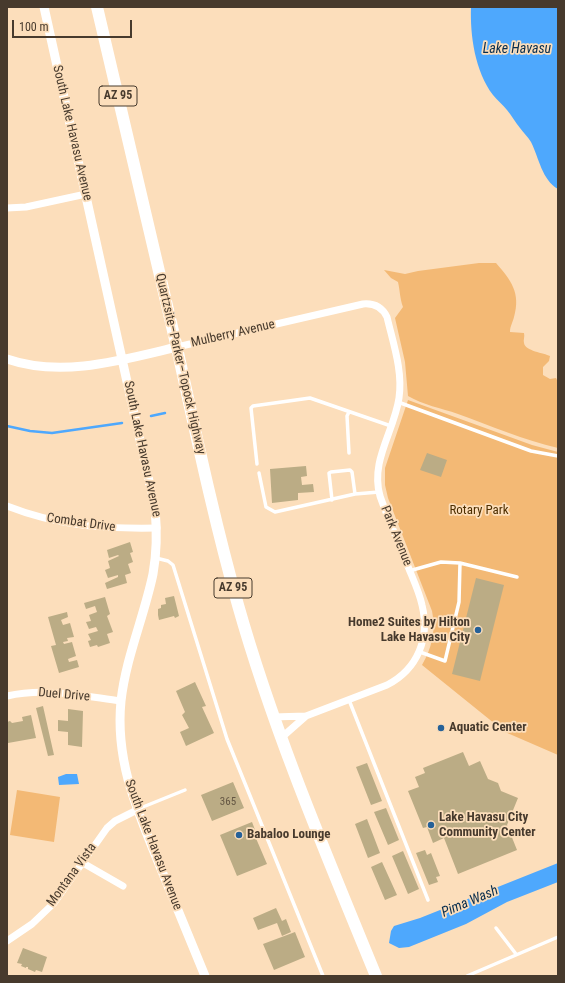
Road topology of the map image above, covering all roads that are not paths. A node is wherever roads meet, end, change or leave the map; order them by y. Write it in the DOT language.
graph roads {
  1 [pos="44,7"];
  2 [pos="97,7"];
  3 [pos="86,194"];
  4 [pos="7,208"];
  5 [pos="363,304"];
  6 [pos="177,347"];
  7 [pos="7,359"];
  8 [pos="123,360"];
  9 [pos="398,402"];
  10 [pos="349,412"];
  11 [pos="392,426"];
  12 [pos="349,453"];
  13 [pos="558,456"];
  14 [pos="257,464"];
  15 [pos="260,473"];
  16 [pos="379,492"];
  17 [pos="355,494"];
  18 [pos="332,500"];
  19 [pos="7,506"];
  20 [pos="157,528"];
  21 [pos="155,558"];
  22 [pos="460,563"];
  23 [pos="410,571"];
  24 [pos="517,577"];
  25 [pos="420,652"];
  26 [pos="7,696"];
  27 [pos="349,699"];
  28 [pos="121,702"];
  29 [pos="306,716"];
  30 [pos="274,717"];
  31 [pos="281,738"];
  32 [pos="185,790"];
  33 [pos="137,810"];
  34 [pos="83,863"];
  35 [pos="123,886"];
  36 [pos="428,900"];
  37 [pos="496,928"];
  38 [pos="558,937"];
  39 [pos="7,941"];
  40 [pos="516,954"];
  41 [pos="205,976"];
  42 [pos="323,976"];
  43 [pos="376,976"];
  44 [pos="467,976"];
  1 -- 3 [label="main road, South Lake Havasu Avenue"];
  2 -- 6 [label="highway, Quartzsite–Parker–Topock Highway / AZ 95"];
  3 -- 4 [label="street"];
  3 -- 8 [label="main road, South Lake Havasu Avenue"];
  5 -- 6 [label="street, Mulberry Avenue"];
  5 -- 9 [label="street, Park Avenue"];
  6 -- 8 [label="main road, Mulberry Avenue"];
  6 -- 30 [label="highway, Quartzsite–Parker–Topock Highway / AZ 95"];
  7 -- 8 [label="main road, Mulberry Avenue"];
  8 -- 20 [label="main road, South Lake Havasu Avenue"];
  9 -- 11 [label="street, Park Avenue"];
  9 -- 13 [label="lane"];
  10 -- 11 [label="lane"];
  10 -- 12 [label="lane"];
  10 -- 14 [label="lane"];
  11 -- 16 [label="street, Park Avenue"];
  15 -- 18 [label="lane"];
  16 -- 17 [label="lane"];
  16 -- 23 [label="street, Park Avenue"];
  17 -- 18 [label="lane"];
  17 -- 18 [label="lane"];
  19 -- 20 [label="street, Combat Drive"];
  20 -- 21 [label="main road, South Lake Havasu Avenue"];
  21 -- 28 [label="main road, South Lake Havasu Avenue"];
  21 -- 42 [label="lane"];
  22 -- 23 [label="lane"];
  22 -- 24 [label="lane"];
  22 -- 25 [label="lane"];
  23 -- 25 [label="street, Park Avenue"];
  25 -- 27 [label="street, Park Avenue"];
  26 -- 28 [label="street, Duel Drive"];
  27 -- 29 [label="street, Park Avenue"];
  27 -- 36 [label="lane"];
  28 -- 33 [label="main road, South Lake Havasu Avenue"];
  29 -- 30 [label="street, Park Avenue"];
  29 -- 31 [label="street, Park Avenue"];
  30 -- 31 [label="highway, AZ 95"];
  31 -- 43 [label="highway, AZ 95"];
  32 -- 33 [label="lane"];
  33 -- 34 [label="street, Montana Vista"];
  33 -- 41 [label="main road, South Lake Havasu Avenue"];
  34 -- 35 [label="street"];
  34 -- 39 [label="street, Montana Vista"];
  37 -- 40 [label="lane"];
  38 -- 40 [label="lane"];
  40 -- 44 [label="lane"];
}
